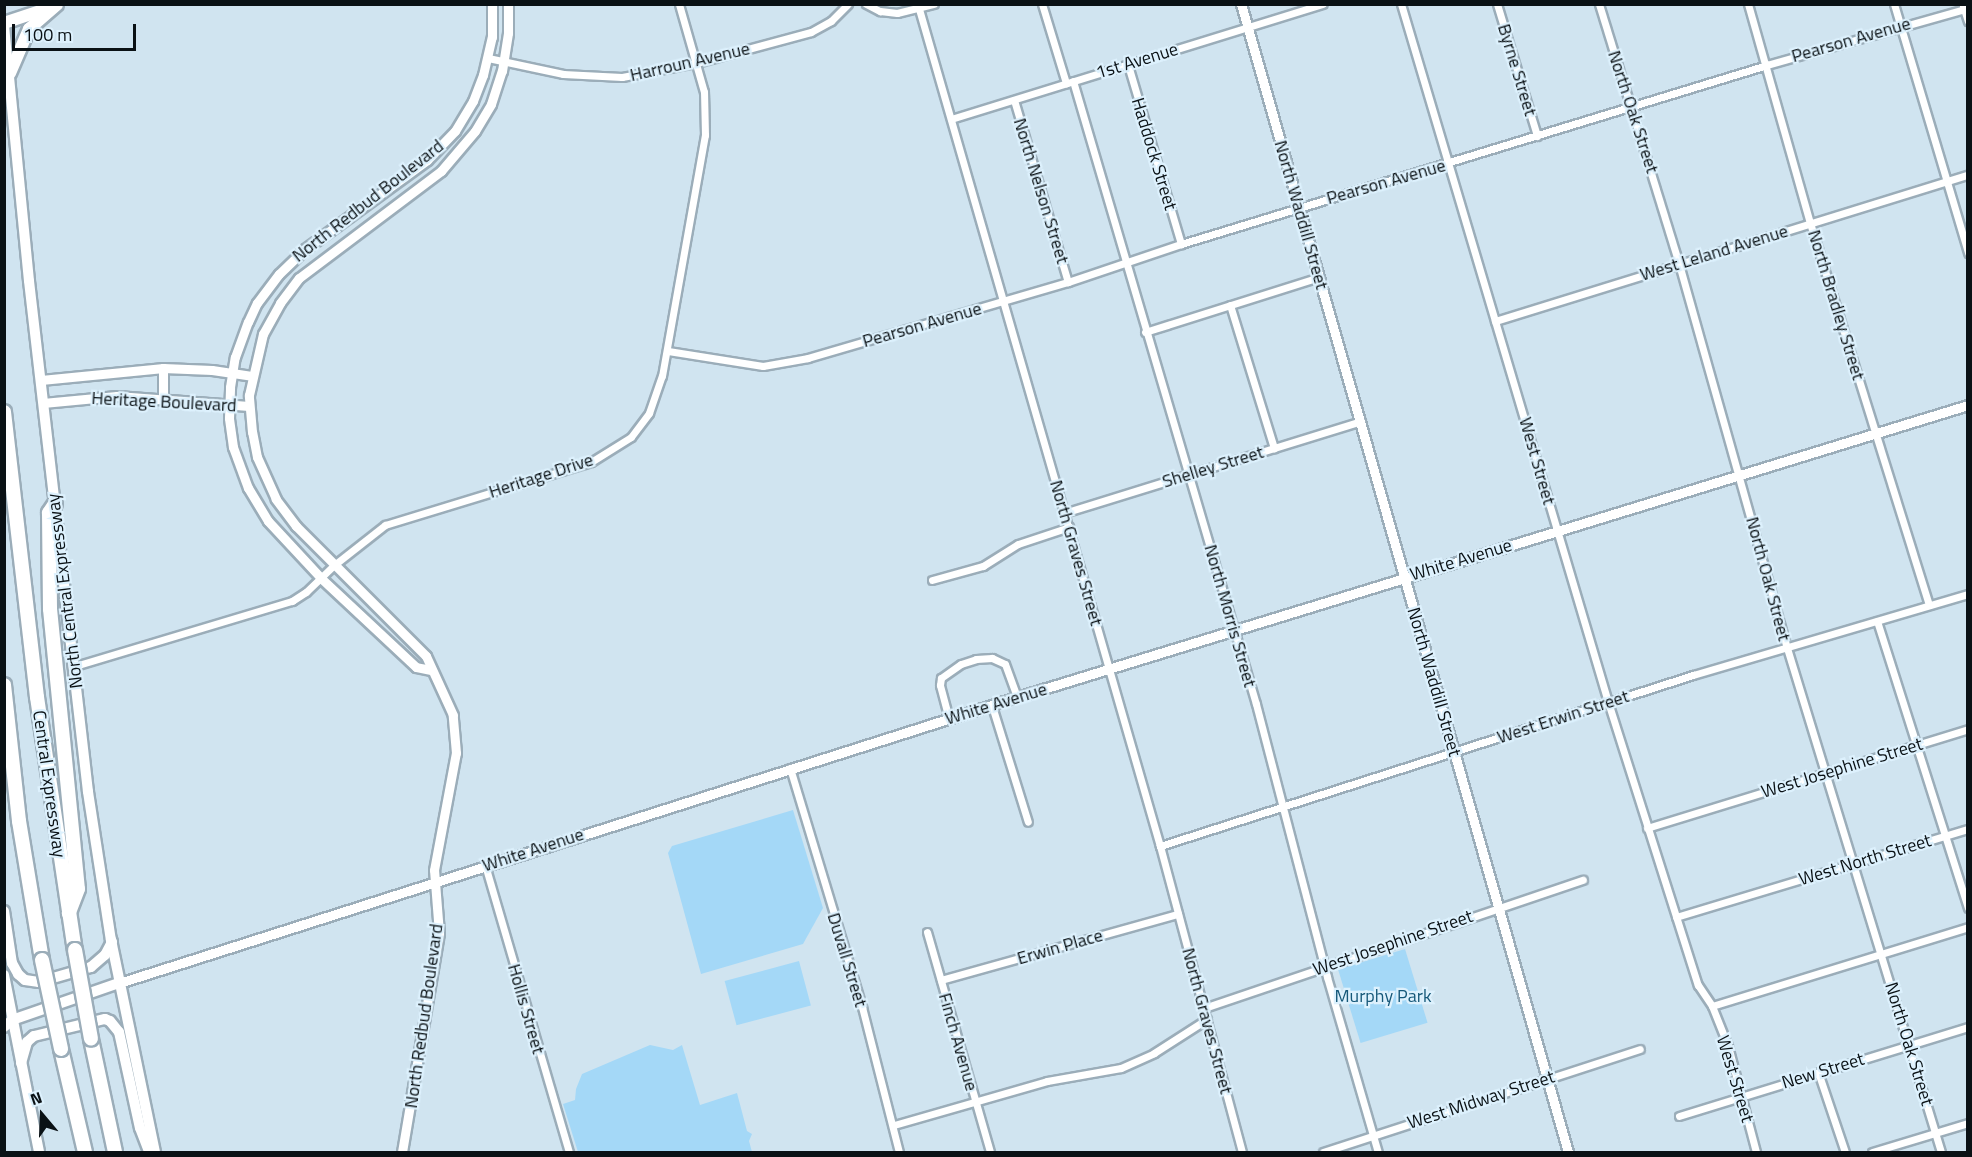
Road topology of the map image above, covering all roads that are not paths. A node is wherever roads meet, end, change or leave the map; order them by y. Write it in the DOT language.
graph roads {
  1 [pos="492,4"];
  2 [pos="508,4"];
  3 [pos="679,4"];
  4 [pos="848,4"];
  5 [pos="866,4"];
  6 [pos="933,4"];
  7 [pos="1042,4"];
  8 [pos="1241,4"];
  9 [pos="1323,4"];
  10 [pos="1401,4"];
  11 [pos="1497,4"];
  12 [pos="1599,4"];
  13 [pos="1748,4"];
  14 [pos="1894,4"];
  15 [pos="58,5"];
  16 [pos="1965,7"];
  17 [pos="919,9"];
  18 [pos="1968,21"];
  19 [pos="4,24"];
  20 [pos="1900,25"];
  21 [pos="1247,27"];
  22 [pos="488,58"];
  23 [pos="504,61"];
  24 [pos="696,63"];
  25 [pos="1128,64"];
  26 [pos="1767,64"];
  27 [pos="7,71"];
  28 [pos="1070,82"];
  29 [pos="1014,100"];
  30 [pos="1631,106"];
  31 [pos="951,119"];
  32 [pos="1537,136"];
  33 [pos="1449,164"];
  34 [pos="1968,176"];
  35 [pos="1947,182"];
  36 [pos="1299,207"];
  37 [pos="1810,223"];
  38 [pos="1181,244"];
  39 [pos="1968,253"];
  40 [pos="1126,263"];
  41 [pos="1679,264"];
  42 [pos="1318,277"];
  43 [pos="1068,282"];
  44 [pos="1004,301"];
  45 [pos="1230,305"];
  46 [pos="1495,321"];
  47 [pos="1145,332"];
  48 [pos="668,351"];
  49 [pos="163,368"];
  50 [pos="232,373"];
  51 [pos="252,376"];
  52 [pos="41,380"];
  53 [pos="163,398"];
  54 [pos="43,403"];
  55 [pos="228,405"];
  56 [pos="1968,405"];
  57 [pos="249,406"];
  58 [pos="4,412"];
  59 [pos="1361,421"];
  60 [pos="1876,432"];
  61 [pos="1274,448"];
  62 [pos="1188,475"];
  63 [pos="1739,475"];
  64 [pos="55,504"];
  65 [pos="1064,513"];
  66 [pos="1069,527"];
  67 [pos="1557,531"];
  68 [pos="334,565"];
  69 [pos="1404,577"];
  70 [pos="321,578"];
  71 [pos="932,580"];
  72 [pos="1967,594"];
  73 [pos="1929,605"];
  74 [pos="1877,621"];
  75 [pos="1234,630"];
  76 [pos="1787,648"];
  77 [pos="75,666"];
  78 [pos="1109,669"];
  79 [pos="431,670"];
  80 [pos="4,685"];
  81 [pos="1017,697"];
  82 [pos="1608,702"];
  83 [pos="992,706"];
  84 [pos="949,719"];
  85 [pos="1968,729"];
  86 [pos="1917,745"];
  87 [pos="1454,752"];
  88 [pos="790,768"];
  89 [pos="1826,773"];
  90 [pos="4,799"];
  91 [pos="1282,807"];
  92 [pos="19,821"];
  93 [pos="1028,822"];
  94 [pos="1647,828"];
  95 [pos="1968,829"];
  96 [pos="1945,836"];
  97 [pos="1160,846"];
  98 [pos="1852,864"];
  99 [pos="485,865"];
  100 [pos="1583,880"];
  101 [pos="434,881"];
  102 [pos="1499,907"];
  103 [pos="1968,908"];
  104 [pos="4,911"];
  105 [pos="1178,914"];
  106 [pos="69,915"];
  107 [pos="1676,917"];
  108 [pos="1968,927"];
  109 [pos="927,932"];
  110 [pos="112,942"];
  111 [pos="1881,954"];
  112 [pos="1325,966"];
  113 [pos="4,975"];
  114 [pos="941,980"];
  115 [pos="119,983"];
  116 [pos="1712,1006"];
  117 [pos="1204,1008"];
  118 [pos="1207,1019"];
  119 [pos="7,1022"];
  120 [pos="1968,1027"];
  121 [pos="1908,1044"];
  122 [pos="1640,1049"];
  123 [pos="21,1063"];
  124 [pos="1818,1072"];
  125 [pos="1547,1078"];
  126 [pos="70,1095"];
  127 [pos="1742,1096"];
  128 [pos="975,1100"];
  129 [pos="1679,1116"];
  130 [pos="1968,1123"];
  131 [pos="894,1125"];
  132 [pos="1935,1133"];
  133 [pos="1373,1136"];
  134 [pos="39,1152"];
  135 [pos="79,1152"];
  136 [pos="85,1152"];
  137 [pos="115,1152"];
  138 [pos="149,1152"];
  139 [pos="155,1152"];
  140 [pos="402,1152"];
  141 [pos="569,1152"];
  142 [pos="899,1152"];
  143 [pos="990,1152"];
  144 [pos="1242,1152"];
  145 [pos="1323,1152"];
  146 [pos="1378,1152"];
  147 [pos="1569,1152"];
  148 [pos="1756,1152"];
  149 [pos="1845,1152"];
  150 [pos="1872,1152"];
  151 [pos="1941,1152"];
  1 -- 22 [label="street, North Redbud Boulevard"];
  2 -- 23 [label="street, North Redbud Boulevard"];
  3 -- 24 [label="street, Heritage Drive"];
  4 -- 24 [label="street, Harroun Avenue"];
  5 -- 17 [label="street"];
  6 -- 17 [label="street"];
  7 -- 28 [label="street, North Morris Street"];
  8 -- 21 [label="street, North Waddill Street"];
  9 -- 21 [label="street, 1st Avenue"];
  10 -- 33 [label="street, West Street"];
  11 -- 32 [label="street, Byrne Street"];
  12 -- 30 [label="street, North Oak Street"];
  13 -- 26 [label="street, North Bradley Street"];
  14 -- 20 [label="street"];
  15 -- 19 [label="highway"];
  15 -- 27 [label="highway"];
  16 -- 18 [label="street"];
  16 -- 20 [label="street, Pearson Avenue"];
  17 -- 31 [label="street, North Graves Street"];
  19 -- 27 [label="main road, North Central Expressway"];
  20 -- 26 [label="street, Pearson Avenue"];
  20 -- 35 [label="street"];
  21 -- 25 [label="street, 1st Avenue"];
  21 -- 36 [label="street, North Waddill Street"];
  22 -- 23 [label="street, Harroun Avenue"];
  22 -- 50 [label="street, North Redbud Boulevard"];
  23 -- 24 [label="street, Harroun Avenue"];
  23 -- 51 [label="street, North Redbud Boulevard"];
  24 -- 48 [label="street, Heritage Drive"];
  25 -- 28 [label="street, 1st Avenue"];
  25 -- 38 [label="street, Haddock Street"];
  26 -- 30 [label="street, Pearson Avenue"];
  26 -- 37 [label="street, North Bradley Street"];
  27 -- 52 [label="main road, North Central Expressway"];
  28 -- 29 [label="street, 1st Avenue"];
  28 -- 40 [label="street, North Morris Street"];
  29 -- 31 [label="street, 1st Avenue"];
  29 -- 43 [label="street, North Nelson Street"];
  30 -- 32 [label="street, Pearson Avenue"];
  30 -- 41 [label="street, North Oak Street"];
  31 -- 44 [label="street, North Graves Street"];
  32 -- 33 [label="street, Pearson Avenue"];
  33 -- 36 [label="street, Pearson Avenue"];
  33 -- 46 [label="street, West Street"];
  34 -- 35 [label="street, West Leland Avenue"];
  35 -- 37 [label="street, West Leland Avenue"];
  35 -- 39 [label="street"];
  36 -- 38 [label="street, Pearson Avenue"];
  36 -- 42 [label="street, North Waddill Street"];
  37 -- 41 [label="street, West Leland Avenue"];
  37 -- 60 [label="street, North Bradley Street"];
  38 -- 40 [label="street, Pearson Avenue"];
  40 -- 43 [label="street, Pearson Avenue"];
  40 -- 47 [label="street, North Morris Street"];
  41 -- 46 [label="street, West Leland Avenue"];
  41 -- 63 [label="street, North Oak Street"];
  42 -- 45 [label="street"];
  42 -- 59 [label="street, North Waddill Street"];
  43 -- 44 [label="street, Pearson Avenue"];
  44 -- 48 [label="street, Pearson Avenue"];
  44 -- 65 [label="street, North Graves Street"];
  45 -- 47 [label="street"];
  45 -- 61 [label="street"];
  46 -- 67 [label="street, West Street"];
  47 -- 62 [label="street, North Morris Street"];
  48 -- 68 [label="street, Heritage Drive"];
  49 -- 50 [label="street, Heritage Boulevard"];
  49 -- 52 [label="street, Heritage Boulevard"];
  49 -- 53 [label="street"];
  50 -- 51 [label="street, Heritage Boulevard"];
  50 -- 55 [label="street, North Redbud Boulevard"];
  51 -- 57 [label="street, North Redbud Boulevard"];
  52 -- 54 [label="main road, North Central Expressway"];
  53 -- 54 [label="street, Heritage Boulevard"];
  53 -- 55 [label="street, Heritage Boulevard"];
  54 -- 64 [label="main road, North Central Expressway"];
  55 -- 57 [label="street, Heritage Boulevard"];
  55 -- 70 [label="street, North Redbud Boulevard"];
  56 -- 60 [label="street, White Avenue"];
  57 -- 68 [label="street, North Redbud Boulevard"];
  58 -- 106 [label="highway, Central Expressway"];
  59 -- 61 [label="street, Shelley Street"];
  59 -- 69 [label="street, North Waddill Street"];
  60 -- 63 [label="street, White Avenue"];
  60 -- 73 [label="street, North Bradley Street"];
  61 -- 62 [label="street, Shelley Street"];
  62 -- 65 [label="street, Shelley Street"];
  62 -- 75 [label="street, North Morris Street"];
  63 -- 67 [label="street, White Avenue"];
  63 -- 76 [label="street, North Oak Street"];
  64 -- 77 [label="main road, North Central Expressway"];
  64 -- 106 [label="highway"];
  65 -- 66 [label="street, North Graves Street"];
  66 -- 71 [label="street"];
  66 -- 78 [label="street, North Graves Street"];
  67 -- 69 [label="street, White Avenue"];
  67 -- 82 [label="street, West Street"];
  68 -- 70 [label="street, Heritage Drive"];
  68 -- 79 [label="street, North Redbud Boulevard"];
  69 -- 75 [label="street, White Avenue"];
  69 -- 87 [label="street, North Waddill Street"];
  70 -- 77 [label="street, Heritage Drive"];
  70 -- 79 [label="street, North Redbud Boulevard"];
  72 -- 73 [label="street, West Erwin Street"];
  73 -- 74 [label="street, West Erwin Street"];
  74 -- 76 [label="street, West Erwin Street"];
  74 -- 86 [label="street"];
  75 -- 78 [label="street, White Avenue"];
  75 -- 91 [label="street, North Morris Street"];
  76 -- 82 [label="street, West Erwin Street"];
  76 -- 89 [label="street, North Oak Street"];
  77 -- 110 [label="main road, North Central Expressway"];
  78 -- 81 [label="street, White Avenue"];
  78 -- 97 [label="street, North Graves Street"];
  79 -- 101 [label="street, North Redbud Boulevard"];
  80 -- 92 [label="highway, Central Expressway"];
  81 -- 83 [label="street, White Avenue"];
  81 -- 84 [label="street"];
  82 -- 87 [label="street, West Erwin Street"];
  82 -- 94 [label="street, West Street"];
  83 -- 84 [label="street, White Avenue"];
  83 -- 93 [label="street"];
  84 -- 88 [label="street, White Avenue"];
  85 -- 86 [label="street, West Josephine Street"];
  86 -- 89 [label="street, West Josephine Street"];
  86 -- 96 [label="street"];
  87 -- 91 [label="street, West Erwin Street"];
  87 -- 102 [label="street, North Waddill Street"];
  88 -- 99 [label="street, White Avenue"];
  88 -- 131 [label="street, Duvall Street"];
  89 -- 94 [label="street, West Josephine Street"];
  89 -- 98 [label="street, North Oak Street"];
  90 -- 92 [label="highway"];
  91 -- 97 [label="street, West Erwin Street"];
  91 -- 112 [label="street, North Morris Street"];
  92 -- 126 [label="highway, Central Expressway, bridge"];
  94 -- 107 [label="street, West Street"];
  95 -- 96 [label="street, West North Street"];
  96 -- 98 [label="street, West North Street"];
  96 -- 103 [label="street"];
  97 -- 105 [label="street, North Graves Street"];
  98 -- 107 [label="street, West North Street"];
  98 -- 111 [label="street, North Oak Street"];
  99 -- 101 [label="street, White Avenue"];
  99 -- 141 [label="street, Hollis Street"];
  100 -- 102 [label="street, West Josephine Street"];
  101 -- 115 [label="street, White Avenue"];
  101 -- 140 [label="street, North Redbud Boulevard"];
  102 -- 112 [label="street, West Josephine Street"];
  102 -- 125 [label="street, North Waddill Street"];
  104 -- 110 [label="main road"];
  105 -- 114 [label="street, Erwin Place"];
  105 -- 117 [label="street, North Graves Street"];
  106 -- 137 [label="highway, Central Expressway, bridge"];
  107 -- 116 [label="street, West Street"];
  108 -- 111 [label="street"];
  109 -- 114 [label="street, Finch Avenue"];
  110 -- 115 [label="main road, North Central Expressway"];
  111 -- 116 [label="street"];
  111 -- 121 [label="street, North Oak Street"];
  112 -- 117 [label="street, West Josephine Street"];
  112 -- 133 [label="street, North Morris Street"];
  113 -- 119 [label="main road"];
  114 -- 128 [label="street, Finch Avenue"];
  115 -- 119 [label="main road"];
  115 -- 139 [label="main road, North Central Expressway"];
  116 -- 127 [label="street, West Street"];
  117 -- 118 [label="street, North Graves Street"];
  118 -- 128 [label="street"];
  118 -- 144 [label="street, North Graves Street"];
  119 -- 123 [label="main road"];
  120 -- 121 [label="street, New Street"];
  121 -- 124 [label="street, New Street"];
  121 -- 132 [label="street, North Oak Street"];
  122 -- 125 [label="street, West Midway Street"];
  123 -- 134 [label="main road"];
  123 -- 138 [label="main road"];
  124 -- 127 [label="street, New Street"];
  124 -- 149 [label="street"];
  125 -- 133 [label="street, West Midway Street"];
  125 -- 147 [label="street, North Waddill Street"];
  126 -- 135 [label="highway"];
  126 -- 136 [label="highway, Central Expressway"];
  127 -- 129 [label="street, New Street"];
  127 -- 148 [label="street, West Street"];
  128 -- 131 [label="street"];
  128 -- 143 [label="street, Finch Avenue"];
  130 -- 132 [label="street"];
  131 -- 142 [label="street, Duvall Street"];
  132 -- 150 [label="street"];
  132 -- 151 [label="street, North Oak Street"];
  133 -- 145 [label="street, West Midway Street"];
  133 -- 146 [label="street, North Morris Street"];
}
